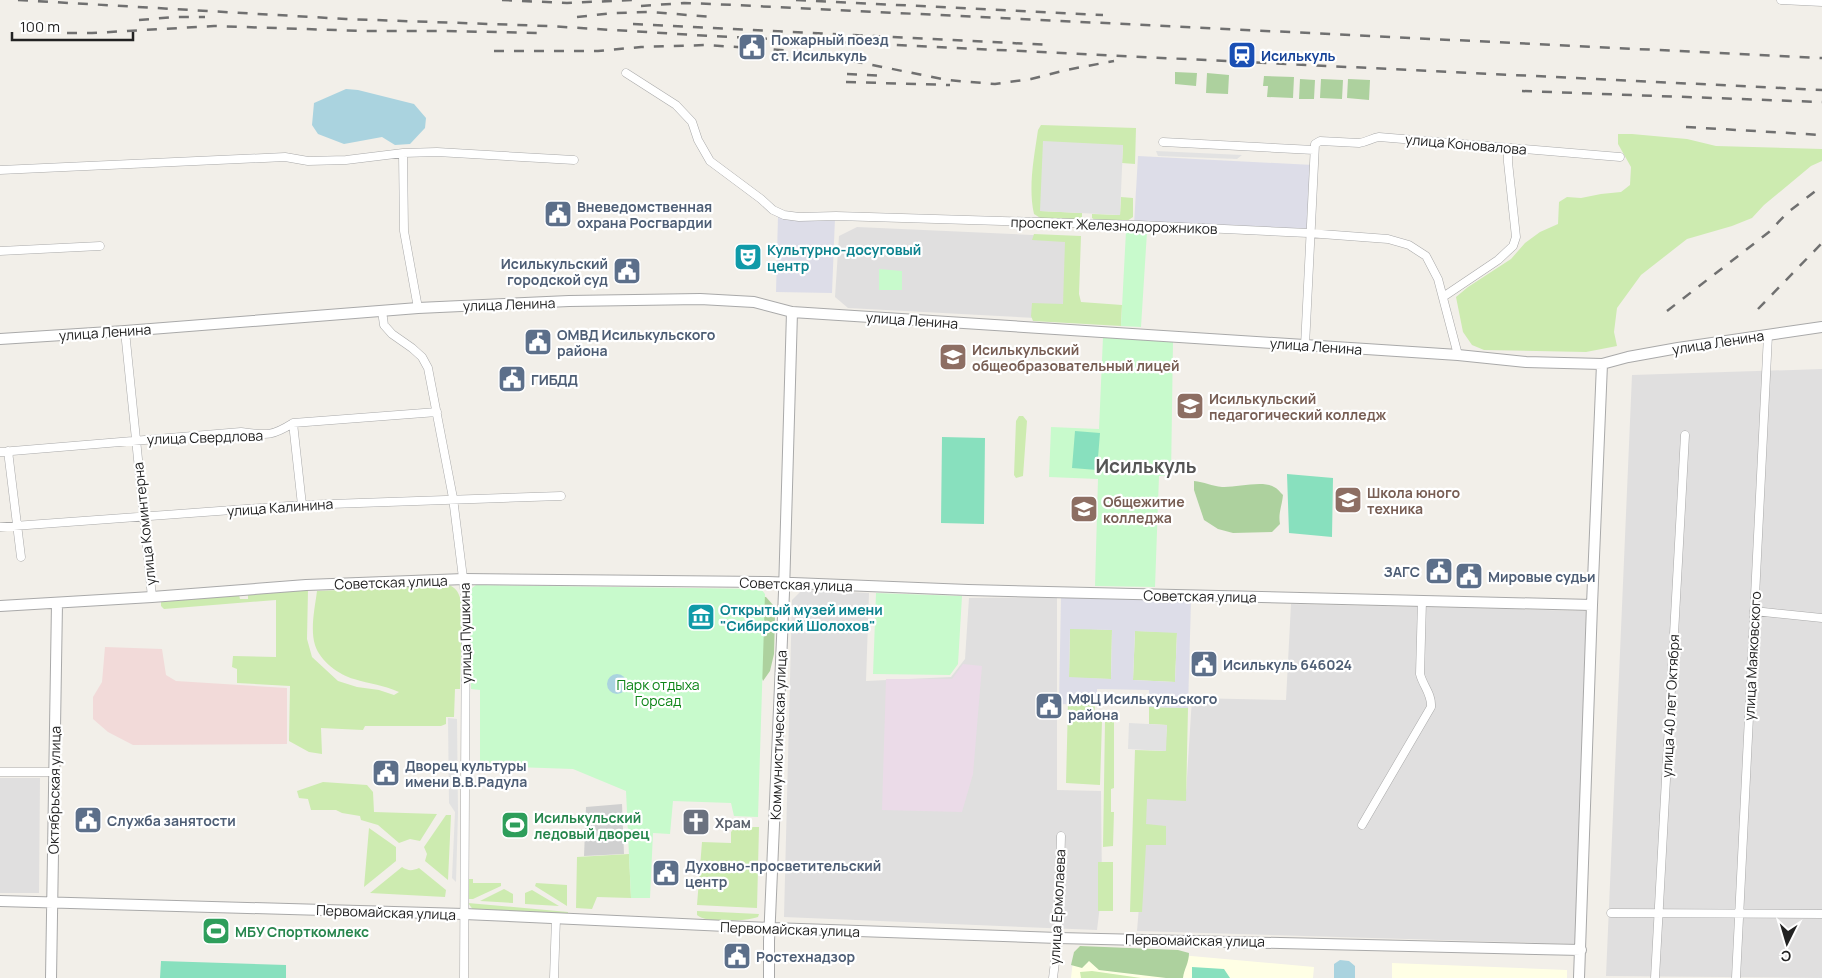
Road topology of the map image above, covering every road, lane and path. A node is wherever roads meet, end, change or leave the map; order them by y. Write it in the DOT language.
graph roads {
  1 [pos="1781,0"];
  2 [pos="1822,2"];
  3 [pos="626,73"];
  4 [pos="1163,142"];
  5 [pos="1314,147"];
  6 [pos="1508,148"];
  7 [pos="403,153"];
  8 [pos="1620,157"];
  9 [pos="574,160"];
  10 [pos="0,170"];
  11 [pos="1310,233"];
  12 [pos="100,246"];
  13 [pos="0,251"];
  14 [pos="1443,297"];
  15 [pos="418,308"];
  16 [pos="382,311"];
  17 [pos="792,312"];
  18 [pos="1822,327"];
  19 [pos="125,331"];
  20 [pos="1768,335"];
  21 [pos="0,339"];
  22 [pos="1305,346"];
  23 [pos="1458,355"];
  24 [pos="1602,364"];
  25 [pos="438,412"];
  26 [pos="293,424"];
  27 [pos="1685,435"];
  28 [pos="136,440"];
  29 [pos="4,452"];
  30 [pos="561,496"];
  31 [pos="453,498"];
  32 [pos="302,505"];
  33 [pos="143,517"];
  34 [pos="17,526"];
  35 [pos="0,527"];
  36 [pos="21,558"];
  37 [pos="464,579"];
  38 [pos="784,583"];
  39 [pos="152,597"];
  40 [pos="1422,601"];
  41 [pos="56,603"];
  42 [pos="1592,605"];
  43 [pos="0,606"];
  44 [pos="1754,611"];
  45 [pos="1822,618"];
  46 [pos="0,772"];
  47 [pos="54,772"];
  48 [pos="1362,825"];
  49 [pos="1061,836"];
  50 [pos="0,901"];
  51 [pos="52,902"];
  52 [pos="1611,913"];
  53 [pos="1659,913"];
  54 [pos="464,914"];
  55 [pos="1739,914"];
  56 [pos="1822,914"];
  57 [pos="556,918"];
  58 [pos="770,928"];
  59 [pos="1058,938"];
  60 [pos="1581,950"];
  61 [pos="51,978"];
  62 [pos="464,978"];
  63 [pos="554,978"];
  64 [pos="769,978"];
  65 [pos="1053,978"];
  66 [pos="1580,978"];
  67 [pos="1655,978"];
  68 [pos="1736,978"];
  1 -- 2 [label="street"];
  3 -- 11 [label="street, проспект Железнодорожников"];
  4 -- 5 [label="street, улица Коновалова"];
  5 -- 6 [label="street, улица Коновалова"];
  5 -- 11 [label="street"];
  6 -- 8 [label="street, улица Коновалова"];
  6 -- 14 [label="street"];
  7 -- 9 [label="street"];
  7 -- 10 [label="street"];
  7 -- 15 [label="street"];
  11 -- 14 [label="street, проспект Железнодорожников"];
  11 -- 22 [label="street"];
  12 -- 13 [label="street"];
  14 -- 23 [label="street, проспект Железнодорожников"];
  15 -- 16 [label="street, улица Ленина"];
  15 -- 17 [label="street, улица Ленина"];
  16 -- 19 [label="street, улица Ленина"];
  16 -- 25 [label="street, улица Пушкина"];
  17 -- 22 [label="street, улица Ленина"];
  17 -- 38 [label="street, Коммунистическая улица"];
  18 -- 20 [label="street, улица Ленина"];
  19 -- 21 [label="street, улица Ленина"];
  19 -- 28 [label="street, улица Коминтерна"];
  20 -- 24 [label="street, улица Ленина"];
  20 -- 44 [label="street, улица Маяковского"];
  22 -- 23 [label="street, улица Ленина"];
  23 -- 24 [label="street, улица Ленина"];
  24 -- 42 [label="street"];
  25 -- 26 [label="street, улица Свердлова"];
  25 -- 31 [label="street, улица Пушкина"];
  26 -- 28 [label="street, улица Свердлова"];
  26 -- 32 [label="street"];
  27 -- 53 [label="street, улица 40 лет Октября"];
  28 -- 29 [label="street, улица Свердлова"];
  28 -- 33 [label="street, улица Коминтерна"];
  29 -- 34 [label="street"];
  30 -- 31 [label="street, улица Калинина"];
  31 -- 32 [label="street, улица Калинина"];
  31 -- 37 [label="street, улица Пушкина"];
  32 -- 33 [label="street, улица Калинина"];
  33 -- 34 [label="street, улица Калинина"];
  33 -- 39 [label="street, улица Коминтерна"];
  34 -- 35 [label="street, улица Калинина"];
  34 -- 36 [label="street"];
  37 -- 38 [label="street, Советская улица"];
  37 -- 39 [label="street, Советская улица"];
  37 -- 54 [label="street, улица Пушкина"];
  38 -- 40 [label="street, Советская улица"];
  38 -- 58 [label="street, Коммунистическая улица"];
  39 -- 41 [label="street, Советская улица"];
  40 -- 42 [label="street, Советская улица"];
  40 -- 48 [label="street"];
  41 -- 43 [label="street, Советская улица"];
  41 -- 47 [label="street, Октябрьская улица"];
  42 -- 60 [label="street"];
  44 -- 45 [label="street"];
  44 -- 55 [label="street, улица Маяковского"];
  46 -- 47 [label="street"];
  47 -- 51 [label="street, Октябрьская улица"];
  49 -- 59 [label="street, улица Ермолаева"];
  50 -- 51 [label="street, Первомайская улица"];
  51 -- 54 [label="street, Первомайская улица"];
  51 -- 61 [label="street, Октябрьская улица"];
  52 -- 53 [label="street"];
  53 -- 55 [label="street"];
  53 -- 67 [label="street, улица 40 лет Октября"];
  54 -- 57 [label="street, Первомайская улица"];
  54 -- 62 [label="street, улица Пушкина"];
  55 -- 56 [label="street"];
  55 -- 68 [label="street, улица Маяковского"];
  57 -- 58 [label="street, Первомайская улица"];
  57 -- 63 [label="street"];
  58 -- 59 [label="street, Первомайская улица"];
  58 -- 64 [label="street, Коммунистическая улица"];
  59 -- 60 [label="street, Первомайская улица"];
  59 -- 65 [label="street, улица Ермолаева"];
  60 -- 66 [label="street"];
}
